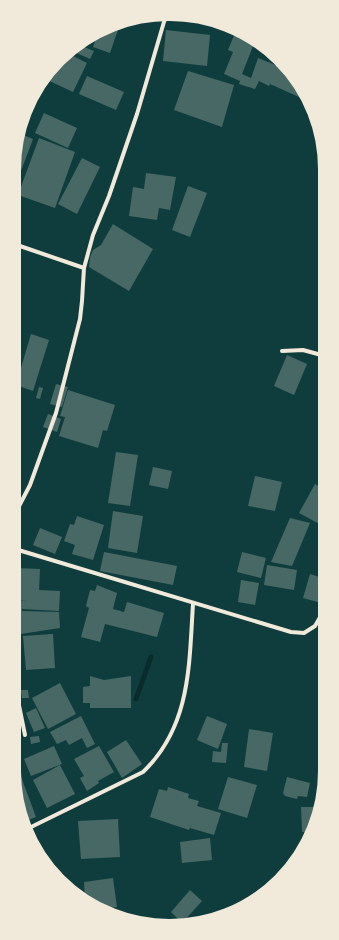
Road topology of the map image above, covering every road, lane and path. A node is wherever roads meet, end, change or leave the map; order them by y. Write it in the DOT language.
graph roads {
  1 [pos="165,20"];
  2 [pos="20,246"];
  3 [pos="84,268"];
  4 [pos="282,351"];
  5 [pos="319,354"];
  6 [pos="20,504"];
  7 [pos="20,550"];
  8 [pos="194,604"];
  9 [pos="319,619"];
  10 [pos="20,710"];
  11 [pos="25,735"];
  12 [pos="31,827"];
  1 -- 3 [label="street"];
  2 -- 3 [label="street"];
  3 -- 6 [label="street"];
  4 -- 5 [label="street"];
  7 -- 8 [label="street"];
  8 -- 9 [label="street"];
  8 -- 12 [label="street"];
  10 -- 11 [label="street"];
}
